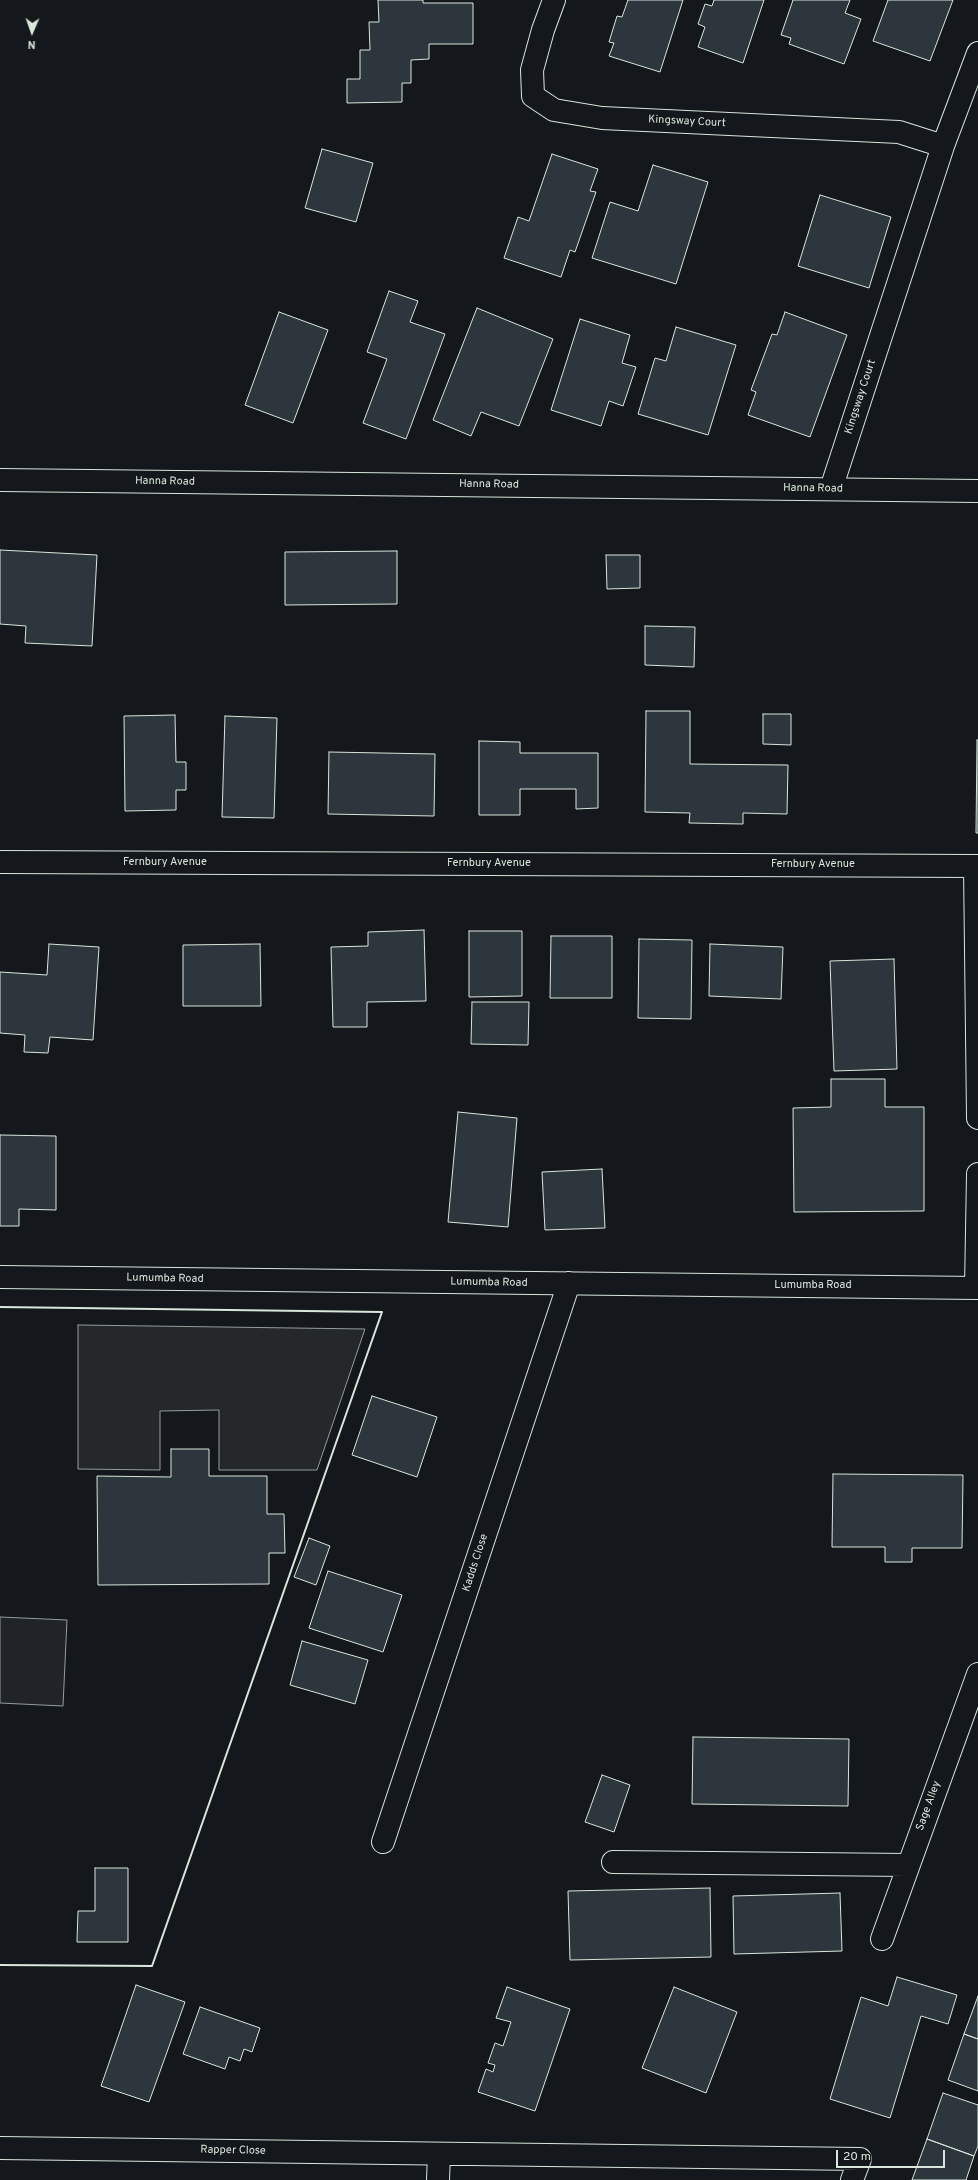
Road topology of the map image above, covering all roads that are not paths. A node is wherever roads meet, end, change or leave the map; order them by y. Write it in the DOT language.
graph roads {
  1 [pos="554,0"];
  2 [pos="978,53"];
  3 [pos="943,146"];
  4 [pos="0,480"];
  5 [pos="831,489"];
  6 [pos="978,491"];
  7 [pos="0,862"];
  8 [pos="977,866"];
  9 [pos="978,1118"];
  10 [pos="978,1174"];
  11 [pos="0,1277"];
  12 [pos="569,1284"];
  13 [pos="977,1288"];
  14 [pos="978,1674"];
  15 [pos="383,1842"];
  16 [pos="613,1862"];
  17 [pos="907,1865"];
  18 [pos="882,1939"];
  19 [pos="0,2148"];
  20 [pos="439,2154"];
  21 [pos="438,2180"];
  22 [pos="852,2180"];
  1 -- 3 [label="street, Kingsway Court"];
  2 -- 3 [label="street, Kingsway Court"];
  3 -- 5 [label="street, Kingsway Court"];
  4 -- 5 [label="street, Hanna Road"];
  5 -- 6 [label="street, Hanna Road"];
  7 -- 8 [label="street, Fernbury Avenue"];
  8 -- 9 [label="street"];
  10 -- 13 [label="street"];
  11 -- 12 [label="street, Lumumba Road"];
  12 -- 13 [label="street, Lumumba Road"];
  12 -- 15 [label="street, Kadds Close"];
  14 -- 17 [label="street, Sage Alley"];
  16 -- 17 [label="street"];
  17 -- 18 [label="street, Sage Alley"];
  19 -- 20 [label="street, Rapper Close"];
  20 -- 21 [label="street"];
  20 -- 22 [label="street, Rapper Close"];
}
